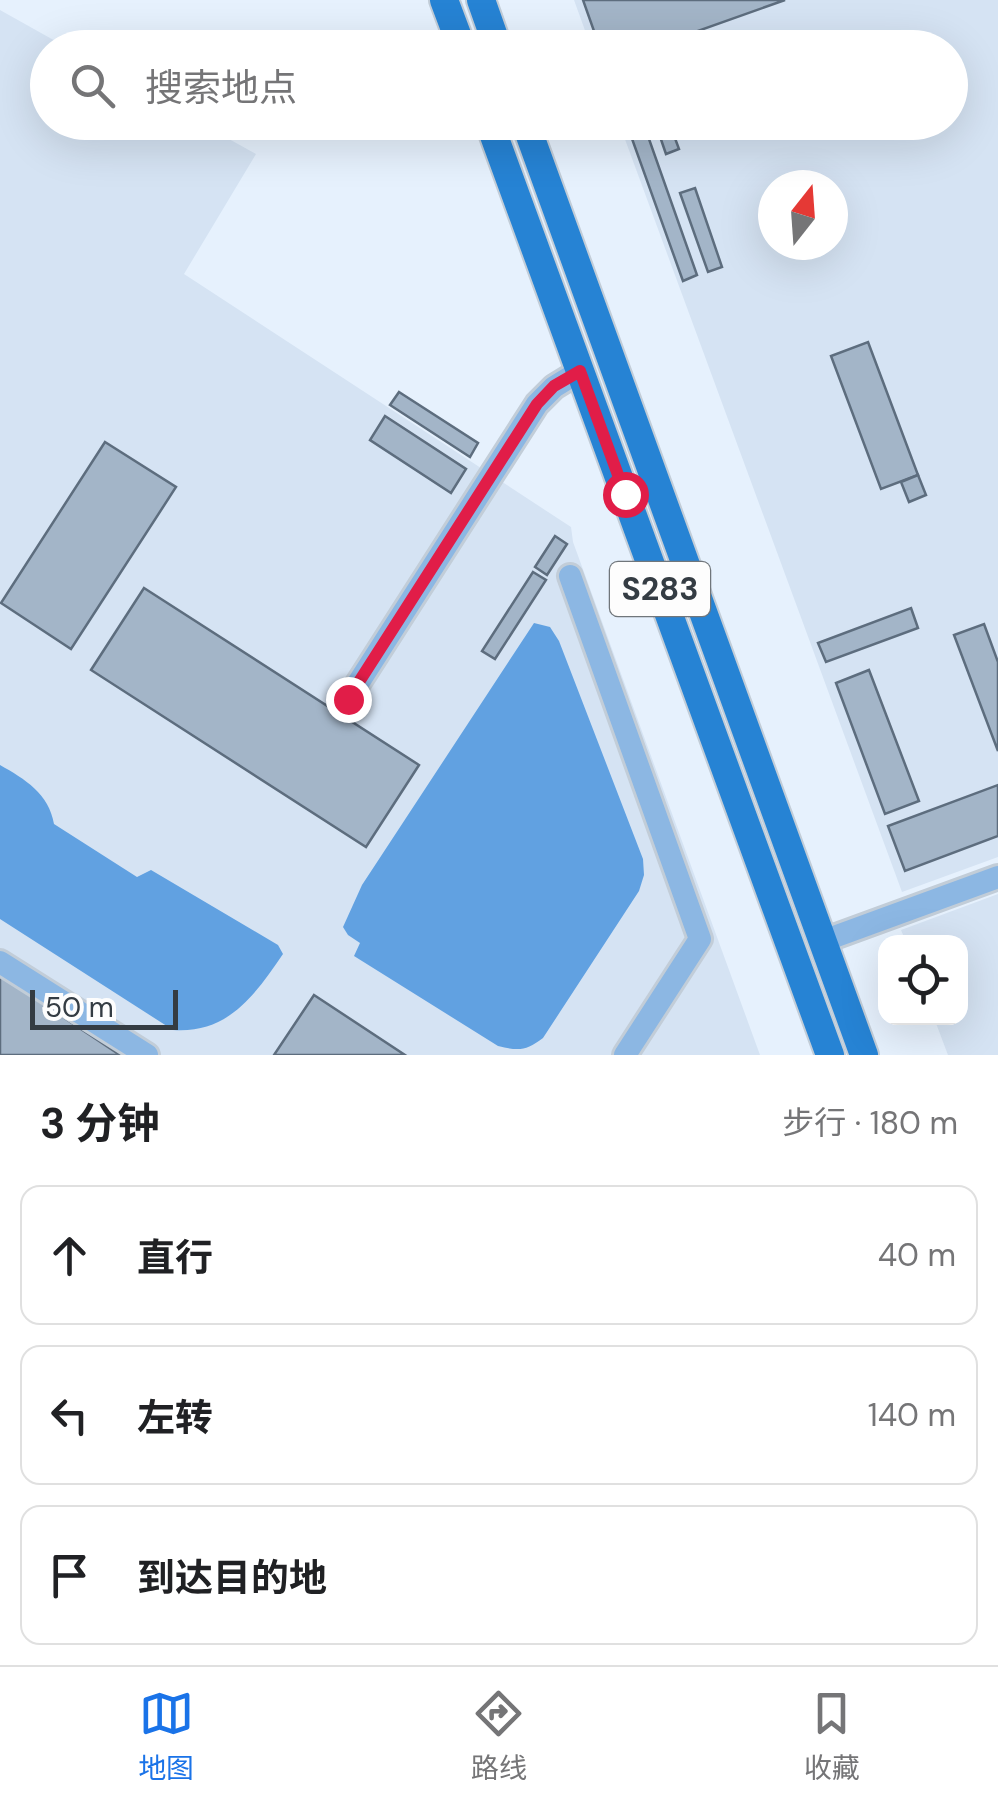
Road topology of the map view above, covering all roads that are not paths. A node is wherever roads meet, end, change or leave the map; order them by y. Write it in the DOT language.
graph roads {
  1 [pos="444,0"];
  2 [pos="481,0"];
  3 [pos="455,30"];
  4 [pos="492,30"];
  5 [pos="496,140"];
  6 [pos="532,140"];
  7 [pos="580,371"];
  8 [pos="570,576"];
  9 [pos="348,699"];
  10 [pos="998,878"];
  11 [pos="823,942"];
  12 [pos="0,962"];
  13 [pos="147,1055"];
  14 [pos="625,1055"];
  15 [pos="830,1055"];
  16 [pos="864,1055"];
  1 -- 3 [label="main road"];
  2 -- 4 [label="main road"];
  5 -- 7 [label="main road, S283"];
  6 -- 11 [label="main road, S283"];
  7 -- 9 [label="street"];
  7 -- 15 [label="main road, S283"];
  8 -- 14 [label="street"];
  10 -- 11 [label="street"];
  11 -- 16 [label="main road, S283"];
  12 -- 13 [label="street"];
}
